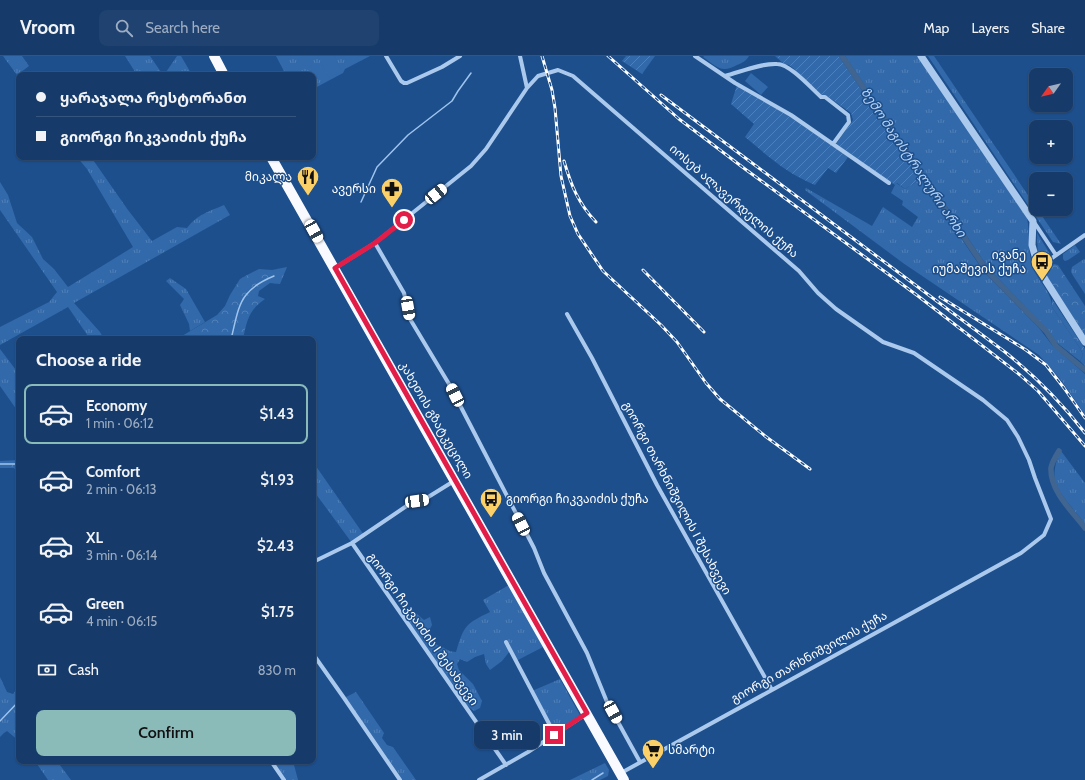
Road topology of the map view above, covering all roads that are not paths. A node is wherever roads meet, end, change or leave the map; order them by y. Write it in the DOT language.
graph roads {
  1 [pos="214,56"];
  2 [pos="386,56"];
  3 [pos="460,56"];
  4 [pos="520,56"];
  5 [pos="695,56"];
  6 [pos="921,56"];
  7 [pos="222,72"];
  8 [pos="725,76"];
  9 [pos="527,88"];
  10 [pos="833,144"];
  11 [pos="273,160"];
  12 [pos="889,183"];
  13 [pos="1033,221"];
  14 [pos="1085,235"];
  15 [pos="375,243"];
  16 [pos="1056,255"];
  17 [pos="335,268"];
  18 [pos="1038,270"];
  19 [pos="567,314"];
  20 [pos="1085,342"];
  21 [pos="455,480"];
  22 [pos="352,543"];
  23 [pos="1008,560"];
  24 [pos="316,561"];
  25 [pos="506,642"];
  26 [pos="316,658"];
  27 [pos="772,690"];
  28 [pos="587,713"];
  29 [pos="554,735"];
  30 [pos="640,762"];
  31 [pos="273,764"];
  32 [pos="506,765"];
  33 [pos="622,776"];
  34 [pos="284,780"];
  35 [pos="400,780"];
  36 [pos="479,780"];
  1 -- 7 [label="highway"];
  2 -- 3 [label="street"];
  4 -- 9 [label="street"];
  5 -- 8 [label="street"];
  6 -- 13 [label="street"];
  8 -- 10 [label="street"];
  8 -- 10 [label="street"];
  9 -- 15 [label="street, იოსებ ალავერდელის ქუჩა"];
  9 -- 23 [label="street, იოსებ ალავერდელის ქუჩა"];
  10 -- 12 [label="street"];
  11 -- 17 [label="highway, კახეთის გზატკეცილი"];
  13 -- 16 [label="street"];
  13 -- 18 [label="street"];
  14 -- 16 [label="street"];
  15 -- 17 [label="street, იოსებ ალავერდელის ქუჩა"];
  15 -- 30 [label="street"];
  16 -- 18 [label="street"];
  17 -- 21 [label="highway, კახეთის გზატკეცილი"];
  18 -- 20 [label="street"];
  19 -- 27 [label="street, გიორგი თარხნიშვილის I შესახვევი"];
  21 -- 22 [label="street"];
  21 -- 28 [label="highway, კახეთის გზატკეცილი"];
  22 -- 24 [label="street"];
  22 -- 32 [label="street, გიორგი ჩიკვაიძის I შესახვევი"];
  23 -- 27 [label="street, გიორგი თარხნიშვილის ქუჩა"];
  25 -- 29 [label="street"];
  26 -- 35 [label="street"];
  27 -- 30 [label="street, გიორგი თარხნიშვილის ქუჩა"];
  28 -- 29 [label="street"];
  28 -- 33 [label="highway, კახეთის გზატკეცილი"];
  29 -- 32 [label="street"];
  30 -- 33 [label="street, გიორგი თარხნიშვილის ქუჩა"];
  31 -- 34 [label="street"];
  32 -- 36 [label="street"];
}
